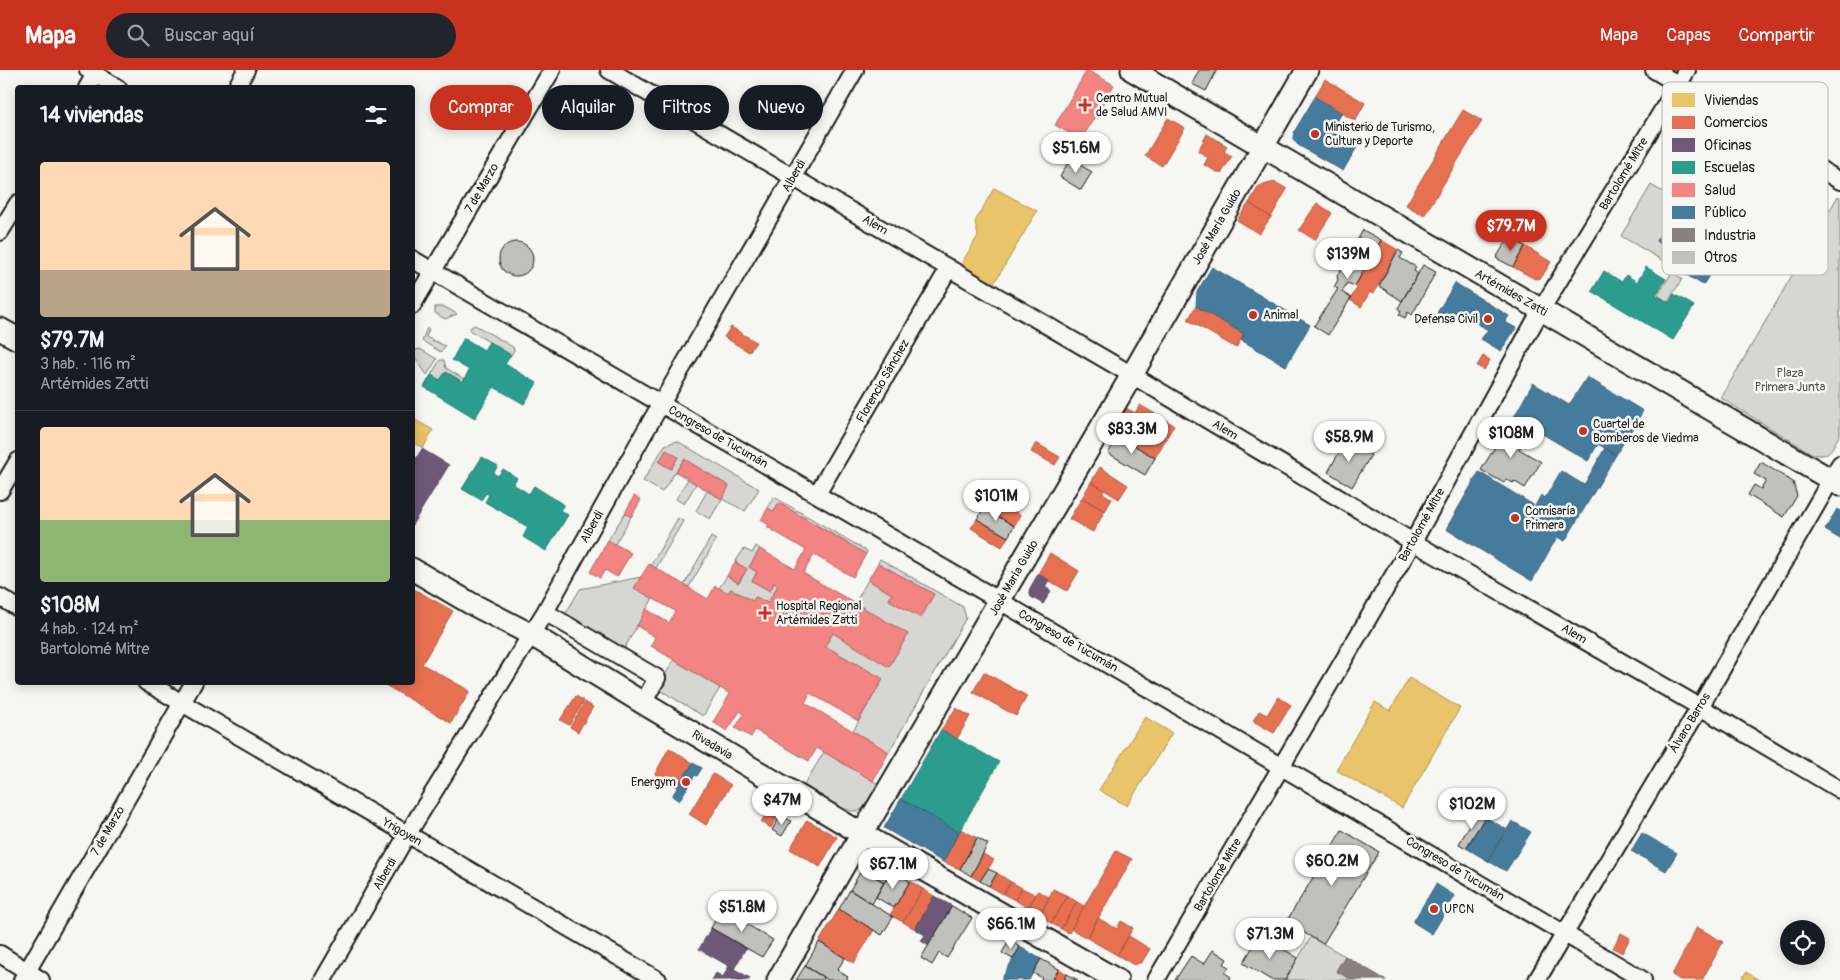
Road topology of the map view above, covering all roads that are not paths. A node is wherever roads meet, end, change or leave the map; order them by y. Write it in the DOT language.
graph roads {
  1 [pos="246,70"];
  2 [pos="552,70"];
  3 [pos="609,70"];
  4 [pos="855,70"];
  5 [pos="1132,70"];
  6 [pos="1307,70"];
  7 [pos="1654,70"];
  8 [pos="1687,70"];
  9 [pos="90,77"];
  10 [pos="1675,82"];
  11 [pos="1679,82"];
  12 [pos="110,85"];
  13 [pos="238,85"];
  14 [pos="1662,110"];
  15 [pos="1262,148"];
  16 [pos="1828,174"];
  17 [pos="793,177"];
  18 [pos="1840,181"];
  19 [pos="15,208"];
  20 [pos="0,232"];
  21 [pos="415,261"];
  22 [pos="949,268"];
  23 [pos="433,271"];
  24 [pos="415,301"];
  25 [pos="1541,310"];
  26 [pos="0,329"];
  27 [pos="15,337"];
  28 [pos="1132,374"];
  29 [pos="662,404"];
  30 [pos="15,466"];
  31 [pos="1837,476"];
  32 [pos="0,491"];
  33 [pos="817,494"];
  34 [pos="1413,542"];
  35 [pos="415,571"];
  36 [pos="0,597"];
  37 [pos="1000,601"];
  38 [pos="15,606"];
  39 [pos="546,612"];
  40 [pos="532,635"];
  41 [pos="151,685"];
  42 [pos="192,685"];
  43 [pos="643,703"];
  44 [pos="182,704"];
  45 [pos="1700,707"];
  46 [pos="1281,766"];
  47 [pos="1840,790"];
  48 [pos="862,834"];
  49 [pos="408,835"];
  50 [pos="1565,934"];
  51 [pos="0,954"];
  52 [pos="30,977"];
  53 [pos="323,980"];
  54 [pos="658,980"];
  55 [pos="778,980"];
  56 [pos="1117,980"];
  57 [pos="1156,980"];
  58 [pos="1537,980"];
  59 [pos="1644,980"];
  1 -- 13 [label="street"];
  2 -- 23 [label="street, 7 de Marzo"];
  3 -- 17 [label="street, Alem"];
  4 -- 17 [label="street, Alberdi"];
  5 -- 15 [label="main road, Artémides Zatti"];
  6 -- 15 [label="main road, José María Guido"];
  7 -- 10 [label="street"];
  8 -- 11 [label="street, Bartolomé Mitre"];
  9 -- 12 [label="street"];
  14 -- 25 [label="street, Bartolomé Mitre"];
  15 -- 25 [label="main road, Artémides Zatti"];
  15 -- 28 [label="main road, José María Guido"];
  16 -- 18 [label="street"];
  17 -- 22 [label="street, Alem"];
  17 -- 29 [label="street, Alberdi"];
  19 -- 20 [label="street"];
  21 -- 23 [label="street, Congreso de Tucumán"];
  22 -- 28 [label="street, Alem"];
  22 -- 33 [label="street, Florencio Sánchez"];
  23 -- 24 [label="street, 7 de Marzo"];
  23 -- 29 [label="street, Congreso de Tucumán"];
  25 -- 31 [label="main road, Artémides Zatti"];
  25 -- 34 [label="street, Bartolomé Mitre"];
  26 -- 27 [label="main road"];
  28 -- 34 [label="street, Alem"];
  28 -- 37 [label="main road, José María Guido"];
  29 -- 33 [label="street, Congreso de Tucumán"];
  29 -- 39 [label="street, Alberdi"];
  30 -- 32 [label="street"];
  31 -- 45 [label="street, Álvaro Barros"];
  33 -- 37 [label="street, Congreso de Tucumán"];
  34 -- 45 [label="street, Alem"];
  34 -- 46 [label="street, Bartolomé Mitre"];
  35 -- 40 [label="main road, Rivadavia"];
  36 -- 38 [label="street"];
  37 -- 46 [label="street, Congreso de Tucumán"];
  37 -- 48 [label="main road, José María Guido"];
  39 -- 40 [label="street, Alberdi"];
  39 -- 43 [label="street"];
  40 -- 43 [label="main road, Rivadavia"];
  40 -- 49 [label="street, Alberdi"];
  41 -- 44 [label="street, Yrigoyen"];
  42 -- 44 [label="street, 7 de Marzo"];
  43 -- 48 [label="main road, Rivadavia"];
  44 -- 49 [label="street, Yrigoyen"];
  44 -- 52 [label="street, 7 de Marzo"];
  45 -- 47 [label="street, Alem"];
  45 -- 50 [label="street, Álvaro Barros"];
  46 -- 50 [label="street, Congreso de Tucumán"];
  46 -- 57 [label="street, Bartolomé Mitre"];
  48 -- 55 [label="main road, José María Guido"];
  48 -- 56 [label="main road, Rivadavia"];
  49 -- 53 [label="street, Alberdi"];
  49 -- 54 [label="street, Yrigoyen"];
  50 -- 58 [label="street, Álvaro Barros"];
  50 -- 59 [label="street, Congreso de Tucumán"];
  51 -- 52 [label="street"];
}
